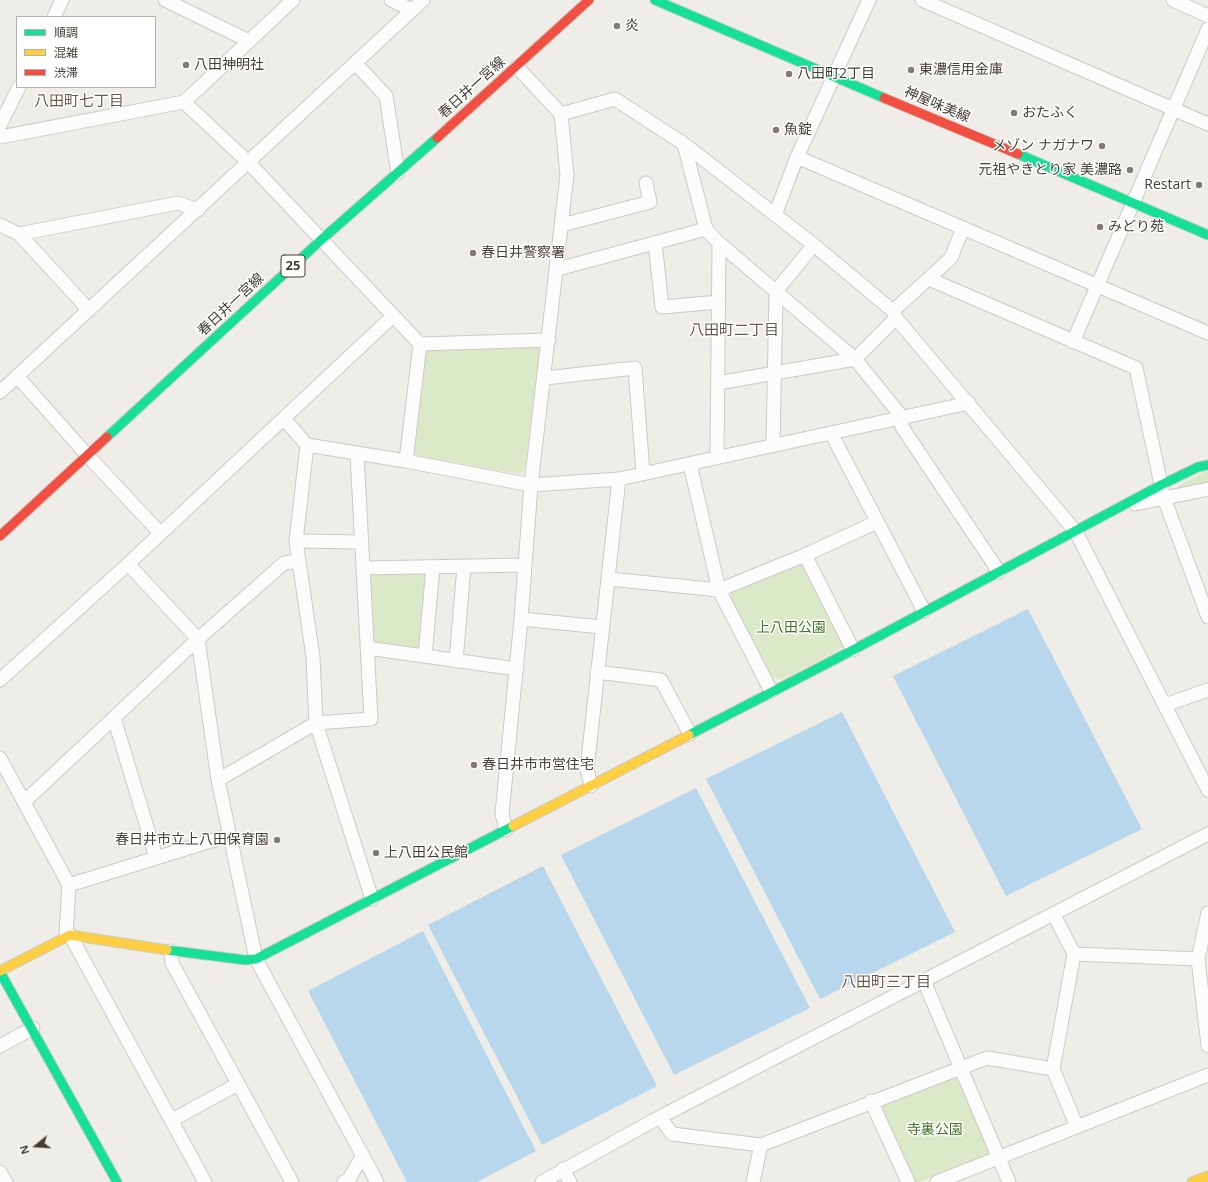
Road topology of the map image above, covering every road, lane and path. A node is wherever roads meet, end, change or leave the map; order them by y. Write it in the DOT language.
graph roads {
  1 [pos="62,0"];
  2 [pos="165,0"];
  3 [pos="293,0"];
  4 [pos="391,0"];
  5 [pos="422,0"];
  6 [pos="589,0"];
  7 [pos="655,0"];
  8 [pos="869,0"];
  9 [pos="922,0"];
  10 [pos="1173,0"];
  11 [pos="412,10"];
  12 [pos="54,16"];
  13 [pos="1208,16"];
  14 [pos="1208,29"];
  15 [pos="249,42"];
  16 [pos="355,63"];
  17 [pos="517,67"];
  18 [pos="835,77"];
  19 [pos="18,88"];
  20 [pos="184,102"];
  21 [pos="1173,109"];
  22 [pos="561,114"];
  23 [pos="1208,124"];
  24 [pos="0,125"];
  25 [pos="0,137"];
  26 [pos="684,144"];
  27 [pos="798,157"];
  28 [pos="248,163"];
  29 [pos="398,173"];
  30 [pos="646,183"];
  31 [pos="1133,203"];
  32 [pos="198,210"];
  33 [pos="775,214"];
  34 [pos="0,225"];
  35 [pos="562,226"];
  36 [pos="963,228"];
  37 [pos="706,229"];
  38 [pos="19,234"];
  39 [pos="1208,235"];
  40 [pos="321,240"];
  41 [pos="655,243"];
  42 [pos="719,243"];
  43 [pos="814,245"];
  44 [pos="558,269"];
  45 [pos="929,279"];
  46 [pos="1098,286"];
  47 [pos="776,292"];
  48 [pos="719,302"];
  49 [pos="89,310"];
  50 [pos="895,314"];
  51 [pos="393,316"];
  52 [pos="1208,333"];
  53 [pos="549,340"];
  54 [pos="1073,342"];
  55 [pos="420,344"];
  56 [pos="855,359"];
  57 [pos="775,373"];
  58 [pos="17,376"];
  59 [pos="545,378"];
  60 [pos="718,383"];
  61 [pos="0,392"];
  62 [pos="969,403"];
  63 [pos="902,417"];
  64 [pos="284,419"];
  65 [pos="830,433"];
  66 [pos="307,445"];
  67 [pos="773,445"];
  68 [pos="357,454"];
  69 [pos="88,456"];
  70 [pos="717,457"];
  71 [pos="406,461"];
  72 [pos="690,464"];
  73 [pos="1208,465"];
  74 [pos="643,473"];
  75 [pos="619,479"];
  76 [pos="531,485"];
  77 [pos="1208,489"];
  78 [pos="1162,491"];
  79 [pos="1119,508"];
  80 [pos="877,522"];
  81 [pos="1076,532"];
  82 [pos="160,533"];
  83 [pos="0,536"];
  84 [pos="296,541"];
  85 [pos="362,542"];
  86 [pos="805,555"];
  87 [pos="299,561"];
  88 [pos="128,564"];
  89 [pos="525,565"];
  90 [pos="464,566"];
  91 [pos="433,567"];
  92 [pos="363,568"];
  93 [pos="999,572"];
  94 [pos="609,579"];
  95 [pos="719,590"];
  96 [pos="924,611"];
  97 [pos="1208,617"];
  98 [pos="521,619"];
  99 [pos="602,627"];
  100 [pos="198,639"];
  101 [pos="367,648"];
  102 [pos="853,650"];
  103 [pos="425,656"];
  104 [pos="456,661"];
  105 [pos="517,669"];
  106 [pos="597,672"];
  107 [pos="0,680"];
  108 [pos="1208,690"];
  109 [pos="771,691"];
  110 [pos="1165,705"];
  111 [pos="114,718"];
  112 [pos="316,723"];
  113 [pos="690,734"];
  114 [pos="0,758"];
  115 [pos="218,780"];
  116 [pos="591,786"];
  117 [pos="1208,790"];
  118 [pos="24,802"];
  119 [pos="506,830"];
  120 [pos="1208,834"];
  121 [pos="230,835"];
  122 [pos="156,857"];
  123 [pos="69,885"];
  124 [pos="372,898"];
  125 [pos="1208,913"];
  126 [pos="1054,915"];
  127 [pos="68,935"];
  128 [pos="170,951"];
  129 [pos="1074,954"];
  130 [pos="256,959"];
  131 [pos="1198,959"];
  132 [pos="0,971"];
  133 [pos="924,981"];
  134 [pos="33,1028"];
  135 [pos="0,1046"];
  136 [pos="1208,1046"];
  137 [pos="960,1068"];
  138 [pos="1053,1069"];
  139 [pos="1208,1075"];
  140 [pos="238,1084"];
  141 [pos="871,1101"];
  142 [pos="660,1117"];
  143 [pos="172,1120"];
  144 [pos="1077,1126"];
  145 [pos="761,1145"];
  146 [pos="363,1155"];
  147 [pos="998,1158"];
  148 [pos="563,1169"];
  149 [pos="0,1172"];
  150 [pos="1208,1176"];
  151 [pos="6,1182"];
  152 [pos="117,1182"];
  153 [pos="205,1182"];
  154 [pos="292,1182"];
  155 [pos="344,1182"];
  156 [pos="377,1182"];
  157 [pos="542,1182"];
  158 [pos="570,1182"];
  159 [pos="753,1182"];
  160 [pos="908,1182"];
  161 [pos="937,1182"];
  162 [pos="1009,1182"];
  163 [pos="1192,1182"];
  1 -- 12 [label="street"];
  2 -- 15 [label="street"];
  3 -- 15 [label="street"];
  4 -- 11 [label="street"];
  5 -- 11 [label="street"];
  6 -- 17 [label="street, 春日井一宮線 / 25"];
  7 -- 18 [label="street, 神屋味美線"];
  8 -- 18 [label="street"];
  9 -- 21 [label="street"];
  10 -- 13 [label="street"];
  11 -- 16 [label="street"];
  14 -- 21 [label="street"];
  15 -- 20 [label="street"];
  16 -- 28 [label="street"];
  16 -- 29 [label="street"];
  17 -- 22 [label="street"];
  17 -- 29 [label="street, 春日井一宮線 / 25"];
  18 -- 27 [label="street"];
  18 -- 31 [label="street, 神屋味美線"];
  19 -- 24 [label="street"];
  20 -- 25 [label="street"];
  20 -- 28 [label="street"];
  21 -- 23 [label="street"];
  21 -- 31 [label="street"];
  22 -- 26 [label="street"];
  22 -- 35 [label="street"];
  26 -- 33 [label="street"];
  26 -- 37 [label="street"];
  27 -- 33 [label="street"];
  27 -- 36 [label="street"];
  28 -- 32 [label="street"];
  28 -- 40 [label="street"];
  29 -- 40 [label="street, 春日井一宮線 / 25"];
  30 -- 35 [label="street"];
  31 -- 39 [label="street, 神屋味美線"];
  31 -- 46 [label="street"];
  32 -- 38 [label="street"];
  32 -- 49 [label="street"];
  33 -- 43 [label="street"];
  34 -- 38 [label="street"];
  35 -- 44 [label="street"];
  36 -- 45 [label="street"];
  36 -- 46 [label="street"];
  37 -- 41 [label="street"];
  37 -- 42 [label="street"];
  38 -- 49 [label="street"];
  40 -- 51 [label="street"];
  40 -- 69 [label="street, 春日井一宮線 / 25"];
  41 -- 44 [label="street"];
  41 -- 48 [label="street"];
  42 -- 47 [label="street"];
  42 -- 48 [label="street"];
  43 -- 47 [label="street"];
  43 -- 50 [label="street"];
  44 -- 53 [label="street"];
  45 -- 50 [label="street"];
  45 -- 54 [label="street"];
  46 -- 52 [label="street"];
  46 -- 54 [label="street"];
  47 -- 56 [label="street"];
  47 -- 57 [label="street"];
  48 -- 60 [label="street"];
  49 -- 58 [label="street"];
  50 -- 56 [label="street"];
  50 -- 62 [label="street"];
  51 -- 55 [label="street"];
  51 -- 64 [label="street"];
  53 -- 55 [label="street"];
  53 -- 59 [label="street"];
  54 -- 78 [label="street"];
  55 -- 71 [label="street"];
  56 -- 57 [label="street"];
  56 -- 63 [label="street"];
  57 -- 60 [label="street"];
  57 -- 67 [label="street"];
  58 -- 61 [label="street"];
  58 -- 69 [label="street"];
  59 -- 74 [label="street"];
  59 -- 76 [label="street"];
  60 -- 70 [label="street"];
  62 -- 63 [label="street"];
  62 -- 81 [label="street"];
  63 -- 65 [label="street"];
  63 -- 93 [label="street"];
  64 -- 66 [label="street"];
  64 -- 82 [label="street"];
  65 -- 67 [label="street"];
  65 -- 80 [label="street"];
  66 -- 68 [label="street"];
  66 -- 84 [label="street"];
  67 -- 70 [label="street"];
  68 -- 71 [label="street"];
  68 -- 85 [label="street"];
  69 -- 82 [label="street"];
  69 -- 83 [label="street, 春日井一宮線 / 25"];
  70 -- 72 [label="street"];
  71 -- 76 [label="street"];
  72 -- 74 [label="street"];
  72 -- 95 [label="street"];
  73 -- 78 [label="street"];
  74 -- 75 [label="street"];
  75 -- 76 [label="street"];
  75 -- 94 [label="street"];
  76 -- 89 [label="street"];
  77 -- 78 [label="street"];
  78 -- 79 [label="street"];
  78 -- 97 [label="street"];
  79 -- 81 [label="street"];
  80 -- 86 [label="street"];
  80 -- 96 [label="street"];
  81 -- 93 [label="street"];
  81 -- 110 [label="street"];
  82 -- 88 [label="street"];
  84 -- 85 [label="street"];
  84 -- 87 [label="street"];
  85 -- 92 [label="street"];
  86 -- 95 [label="street"];
  86 -- 102 [label="street"];
  87 -- 100 [label="street"];
  87 -- 112 [label="street"];
  88 -- 100 [label="street"];
  88 -- 107 [label="street"];
  89 -- 90 [label="street"];
  89 -- 98 [label="street"];
  90 -- 91 [label="street"];
  90 -- 104 [label="street"];
  91 -- 92 [label="street"];
  91 -- 103 [label="street"];
  92 -- 101 [label="street"];
  93 -- 96 [label="street"];
  94 -- 95 [label="street"];
  94 -- 99 [label="street"];
  95 -- 109 [label="street"];
  96 -- 102 [label="street"];
  98 -- 99 [label="street"];
  98 -- 105 [label="street"];
  99 -- 106 [label="street"];
  100 -- 111 [label="street"];
  100 -- 115 [label="street"];
  101 -- 103 [label="street"];
  101 -- 112 [label="street"];
  102 -- 109 [label="street"];
  103 -- 104 [label="street"];
  104 -- 105 [label="street"];
  105 -- 119 [label="street"];
  106 -- 113 [label="street"];
  106 -- 116 [label="street"];
  108 -- 110 [label="street"];
  109 -- 113 [label="street"];
  110 -- 117 [label="street"];
  111 -- 118 [label="street"];
  111 -- 122 [label="street"];
  112 -- 115 [label="street"];
  112 -- 124 [label="street"];
  113 -- 116 [label="street"];
  114 -- 118 [label="street"];
  115 -- 121 [label="street"];
  116 -- 119 [label="street"];
  118 -- 123 [label="street"];
  119 -- 124 [label="street"];
  120 -- 126 [label="street"];
  121 -- 122 [label="street"];
  121 -- 130 [label="street"];
  122 -- 123 [label="street"];
  123 -- 127 [label="street"];
  124 -- 130 [label="street"];
  125 -- 131 [label="street"];
  126 -- 129 [label="street"];
  126 -- 133 [label="street"];
  127 -- 128 [label="street"];
  127 -- 132 [label="street"];
  127 -- 143 [label="street"];
  128 -- 130 [label="street"];
  128 -- 140 [label="street"];
  129 -- 131 [label="street"];
  129 -- 138 [label="street"];
  130 -- 146 [label="street"];
  131 -- 136 [label="street"];
  132 -- 134 [label="street"];
  133 -- 137 [label="street"];
  133 -- 142 [label="street"];
  134 -- 135 [label="street"];
  134 -- 152 [label="street"];
  137 -- 138 [label="street"];
  137 -- 141 [label="street"];
  137 -- 147 [label="street"];
  138 -- 144 [label="street"];
  139 -- 144 [label="street"];
  140 -- 143 [label="street"];
  140 -- 154 [label="street"];
  141 -- 145 [label="street"];
  141 -- 160 [label="street"];
  142 -- 145 [label="street"];
  142 -- 148 [label="street"];
  143 -- 153 [label="street"];
  144 -- 147 [label="street"];
  145 -- 159 [label="street"];
  146 -- 155 [label="street"];
  146 -- 156 [label="street"];
  147 -- 161 [label="street"];
  147 -- 162 [label="street"];
  148 -- 157 [label="street"];
  148 -- 158 [label="street"];
  149 -- 151 [label="street"];
  150 -- 163 [label="street"];
}
